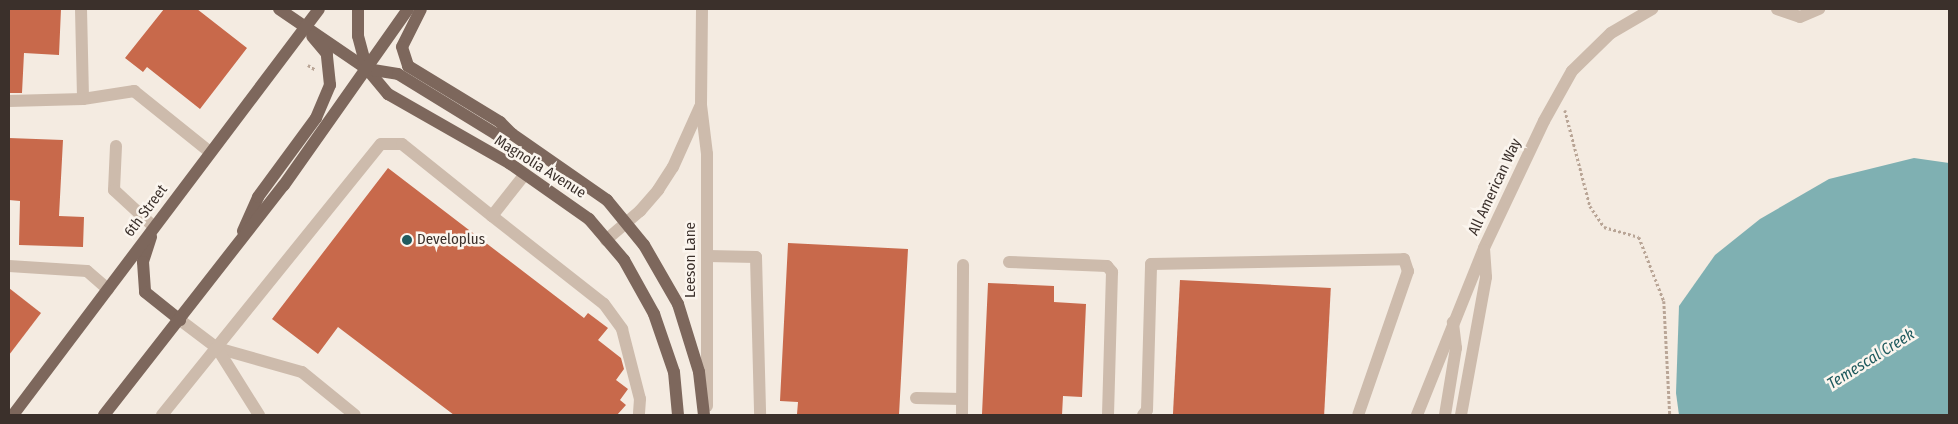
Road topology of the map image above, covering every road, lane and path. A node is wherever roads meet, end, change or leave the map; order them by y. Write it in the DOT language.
graph roads {
  1 [pos="81,9"];
  2 [pos="279,9"];
  3 [pos="319,9"];
  4 [pos="358,9"];
  5 [pos="408,9"];
  6 [pos="421,9"];
  7 [pos="702,9"];
  8 [pos="1652,9"];
  9 [pos="1777,9"];
  10 [pos="1818,9"];
  11 [pos="305,26"];
  12 [pos="367,69"];
  13 [pos="1560,92"];
  14 [pos="83,99"];
  15 [pos="9,101"];
  16 [pos="701,105"];
  17 [pos="512,134"];
  18 [pos="116,146"];
  19 [pos="210,152"];
  20 [pos="525,174"];
  21 [pos="492,216"];
  22 [pos="626,223"];
  23 [pos="154,227"];
  24 [pos="606,240"];
  25 [pos="1484,248"];
  26 [pos="235,250"];
  27 [pos="708,256"];
  28 [pos="1009,262"];
  29 [pos="963,265"];
  30 [pos="9,266"];
  31 [pos="108,289"];
  32 [pos="180,320"];
  33 [pos="1452,322"];
  34 [pos="217,348"];
  35 [pos="916,398"];
  36 [pos="962,399"];
  37 [pos="1462,409"];
  38 [pos="13,415"];
  39 [pos="104,415"];
  40 [pos="162,415"];
  41 [pos="258,415"];
  42 [pos="354,415"];
  43 [pos="639,415"];
  44 [pos="678,415"];
  45 [pos="706,415"];
  46 [pos="760,415"];
  47 [pos="962,415"];
  48 [pos="1108,415"];
  49 [pos="1143,415"];
  50 [pos="1358,415"];
  51 [pos="1417,415"];
  52 [pos="1445,415"];
  53 [pos="1457,415"];
  54 [pos="1670,415"];
  1 -- 14 [label="street"];
  2 -- 11 [label="main road, Magnolia Avenue"];
  3 -- 11 [label="main road"];
  4 -- 12 [label="main road"];
  5 -- 12 [label="main road"];
  6 -- 17 [label="main road"];
  7 -- 16 [label="street, Leeson Lane"];
  8 -- 13 [label="street, All American Way"];
  9 -- 10 [label="street"];
  11 -- 12 [label="main road, Magnolia Avenue"];
  11 -- 19 [label="main road, 6th Street"];
  11 -- 26 [label="main road"];
  12 -- 17 [label="main road, Magnolia Avenue"];
  12 -- 20 [label="main road, Magnolia Avenue"];
  12 -- 26 [label="main road"];
  13 -- 25 [label="street, All American Way"];
  13 -- 54 [label="path"];
  14 -- 15 [label="street"];
  14 -- 19 [label="street"];
  16 -- 22 [label="street, Leeson Lane"];
  16 -- 27 [label="street, Leeson Lane"];
  17 -- 22 [label="main road, Magnolia Avenue"];
  18 -- 23 [label="street"];
  19 -- 23 [label="main road, 6th Street"];
  20 -- 21 [label="street"];
  20 -- 24 [label="main road, Magnolia Avenue"];
  21 -- 34 [label="street"];
  21 -- 43 [label="street"];
  22 -- 24 [label="street, Leeson Lane"];
  22 -- 45 [label="main road, Magnolia Avenue"];
  23 -- 31 [label="main road, 6th Street"];
  23 -- 32 [label="main road"];
  24 -- 44 [label="main road, Magnolia Avenue"];
  25 -- 33 [label="street, All American Way"];
  25 -- 37 [label="street"];
  26 -- 32 [label="main road"];
  27 -- 45 [label="street, Leeson Lane"];
  27 -- 46 [label="street"];
  28 -- 48 [label="street"];
  29 -- 36 [label="street"];
  30 -- 31 [label="street"];
  31 -- 38 [label="main road, 6th Street"];
  32 -- 34 [label="street"];
  32 -- 39 [label="main road"];
  33 -- 51 [label="street, All American Way"];
  33 -- 52 [label="street"];
  34 -- 40 [label="street"];
  34 -- 41 [label="street"];
  34 -- 42 [label="street"];
  35 -- 36 [label="street"];
  36 -- 47 [label="street"];
  37 -- 53 [label="street"];
  49 -- 50 [label="street"];
}
